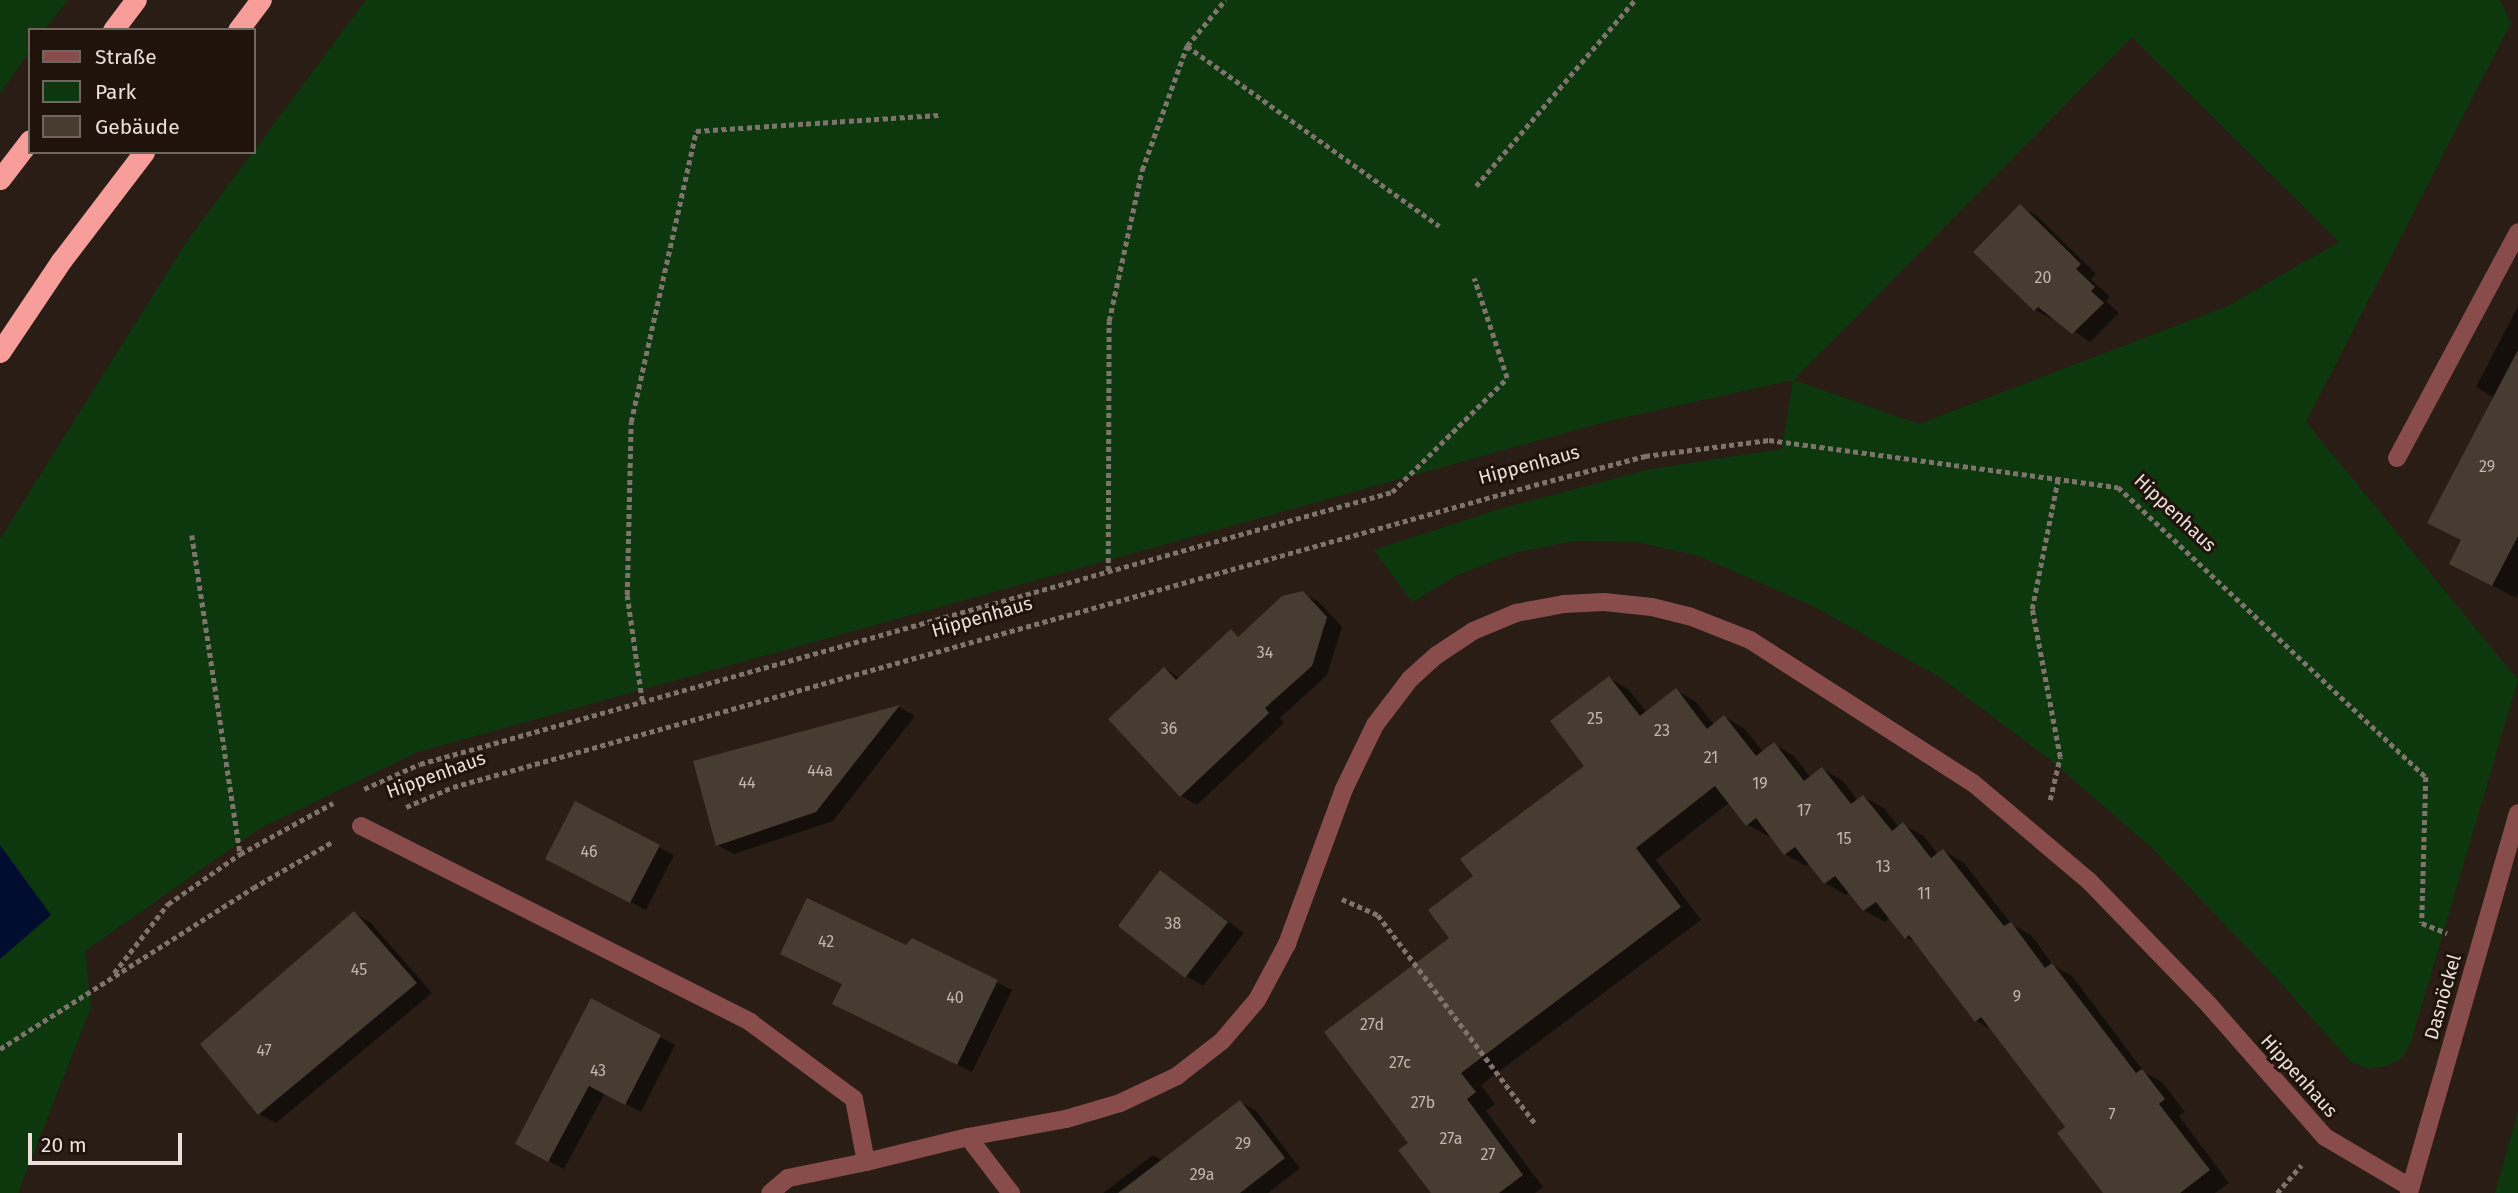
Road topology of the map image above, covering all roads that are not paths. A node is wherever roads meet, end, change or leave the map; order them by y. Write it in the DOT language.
graph roads {
  1 [pos="136,0"];
  2 [pos="261,0"];
  3 [pos="115,28"];
  4 [pos="240,28"];
  5 [pos="28,143"];
  6 [pos="142,154"];
  7 [pos="0,179"];
  8 [pos="2518,232"];
  9 [pos="0,352"];
  10 [pos="2397,458"];
  11 [pos="2518,813"];
  12 [pos="361,826"];
  13 [pos="968,1137"];
  14 [pos="866,1162"];
  15 [pos="2409,1190"];
  16 [pos="770,1193"];
  17 [pos="1011,1193"];
  1 -- 3 [label="highway"];
  2 -- 4 [label="highway"];
  5 -- 7 [label="highway"];
  6 -- 9 [label="highway"];
  8 -- 10 [label="street"];
  11 -- 15 [label="street, Dasnöckel"];
  12 -- 14 [label="street"];
  13 -- 14 [label="street, Hippenhaus"];
  13 -- 15 [label="street, Hippenhaus"];
  13 -- 17 [label="street"];
  14 -- 16 [label="street, Hippenhaus"];
}
